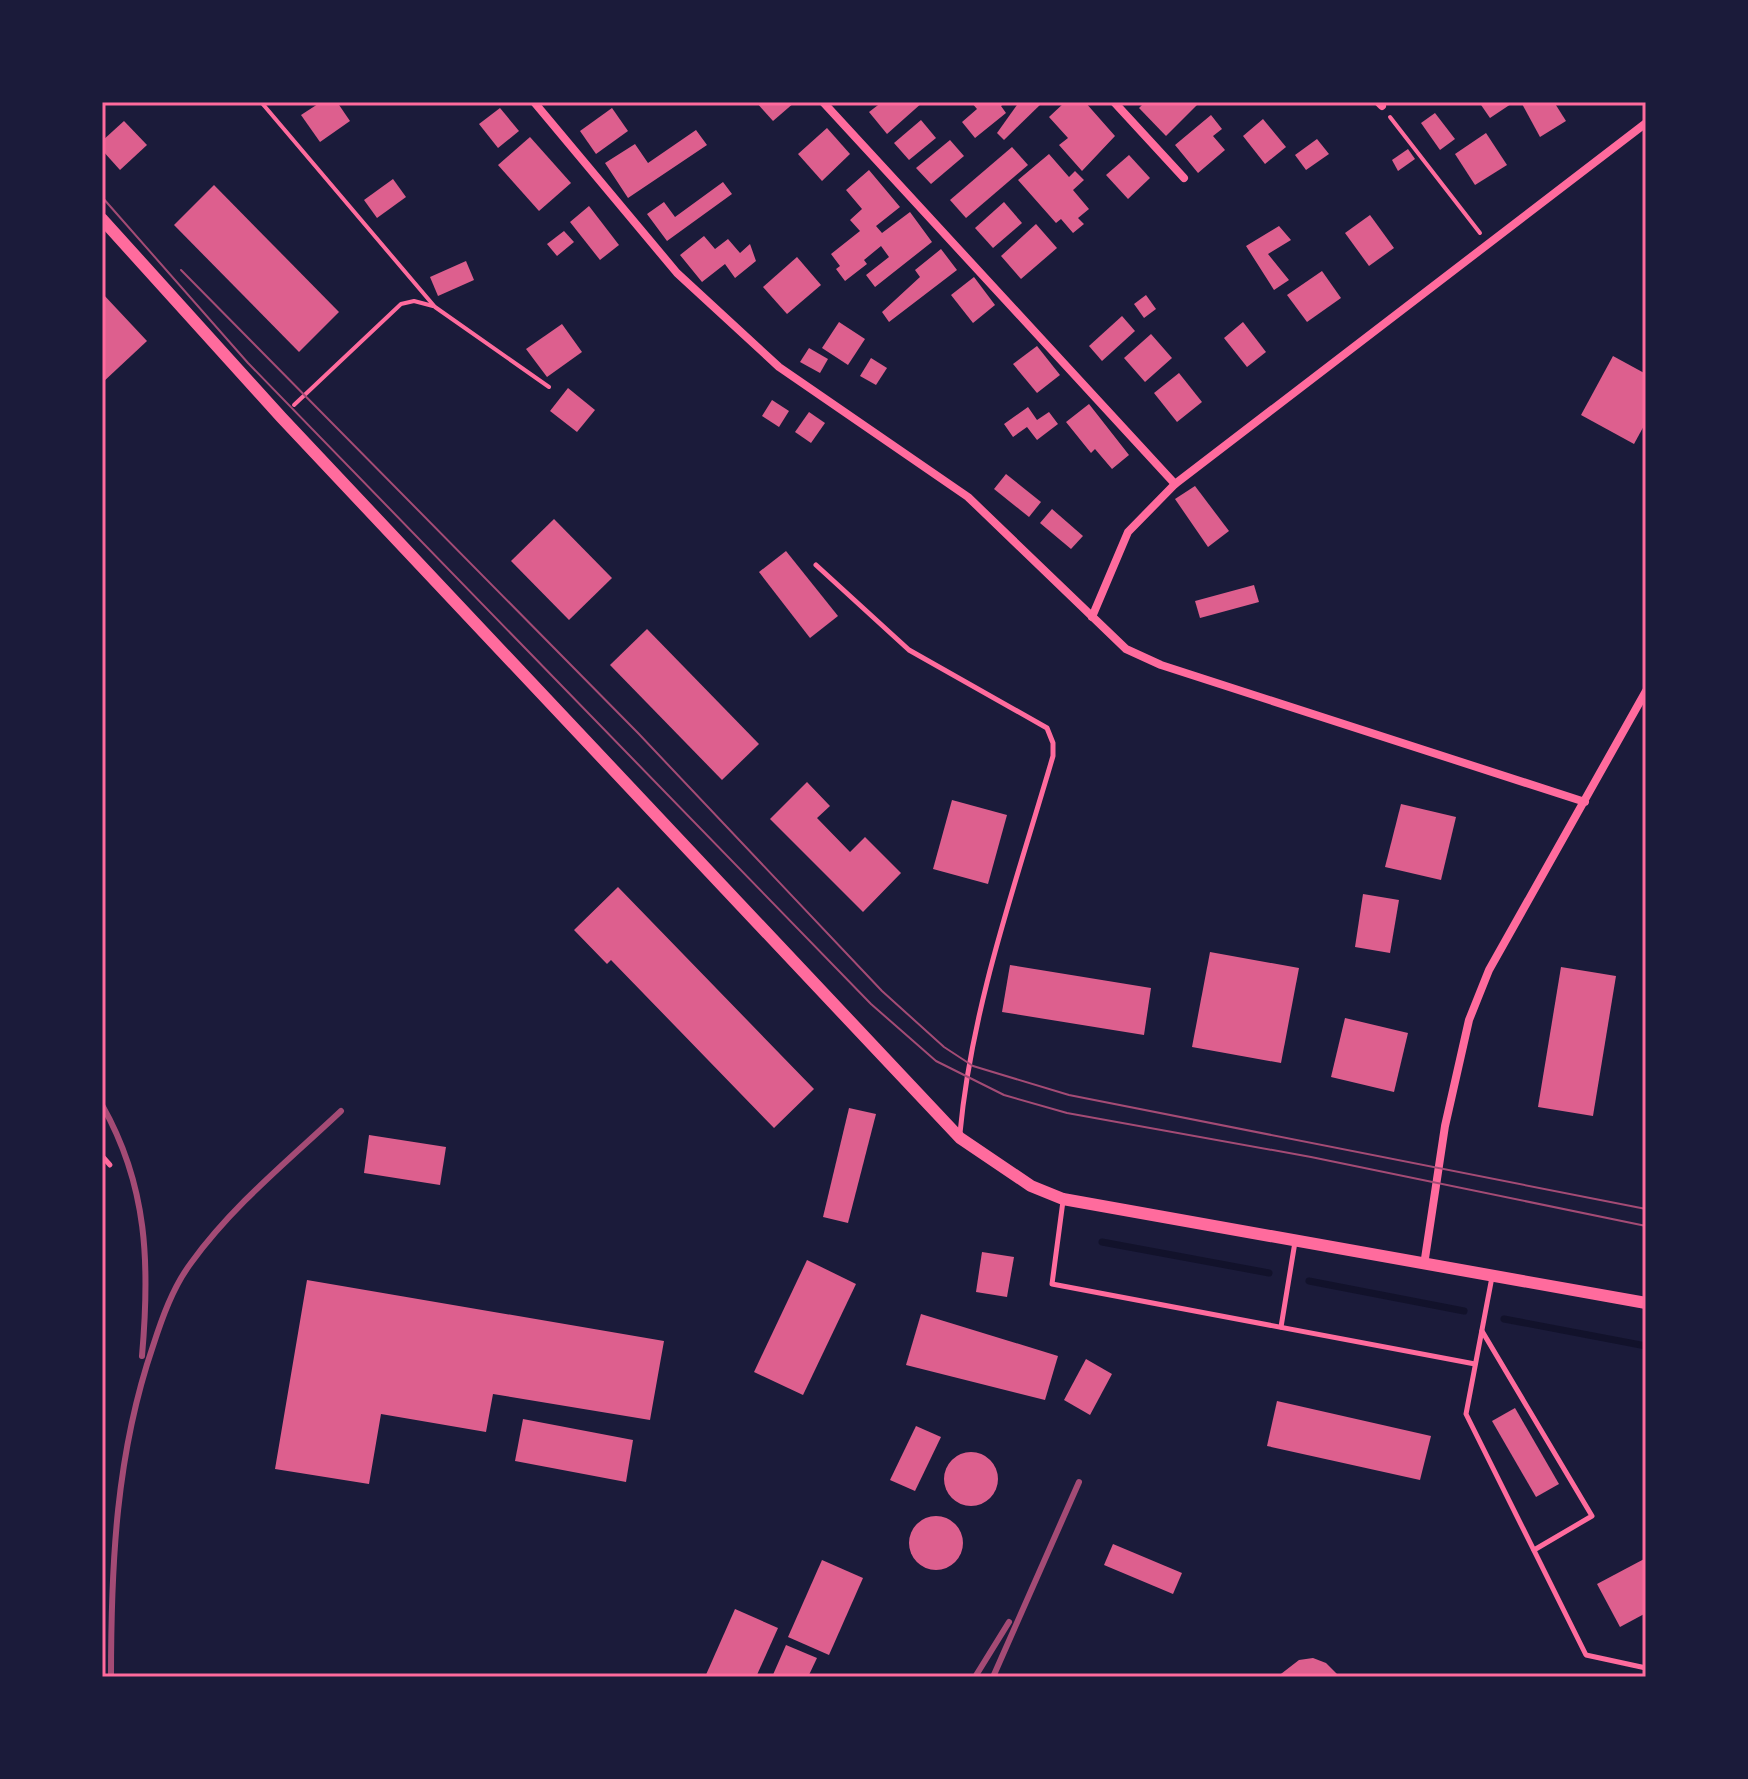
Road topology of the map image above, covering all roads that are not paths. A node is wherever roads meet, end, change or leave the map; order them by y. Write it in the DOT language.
graph roads {
  1 [pos="534,102"];
  2 [pos="823,102"];
  3 [pos="1114,102"];
  4 [pos="1646,123"];
  5 [pos="1184,178"];
  6 [pos="102,219"];
  7 [pos="1175,484"];
  8 [pos="816,565"];
  9 [pos="1092,617"];
  10 [pos="1646,691"];
  11 [pos="1585,802"];
  12 [pos="960,1138"];
  13 [pos="102,1156"];
  14 [pos="110,1165"];
  15 [pos="1063,1199"];
  16 [pos="1295,1241"];
  17 [pos="1424,1265"];
  18 [pos="1492,1276"];
  19 [pos="1646,1303"];
  20 [pos="1281,1327"];
  21 [pos="1482,1330"];
  22 [pos="1475,1364"];
  23 [pos="1534,1550"];
  24 [pos="1646,1668"];
  1 -- 9 [label="street"];
  2 -- 7 [label="street"];
  3 -- 5 [label="street"];
  4 -- 7 [label="street"];
  6 -- 12 [label="street"];
  7 -- 9 [label="street"];
  8 -- 12 [label="lane"];
  9 -- 11 [label="street"];
  10 -- 11 [label="street"];
  11 -- 17 [label="street"];
  12 -- 15 [label="street"];
  13 -- 14 [label="lane"];
  15 -- 16 [label="street"];
  15 -- 20 [label="lane"];
  16 -- 17 [label="street"];
  16 -- 20 [label="lane"];
  17 -- 18 [label="street"];
  18 -- 19 [label="street"];
  18 -- 21 [label="lane"];
  20 -- 22 [label="lane"];
  21 -- 22 [label="lane"];
  21 -- 23 [label="lane"];
  22 -- 23 [label="lane"];
  23 -- 24 [label="lane"];
}
